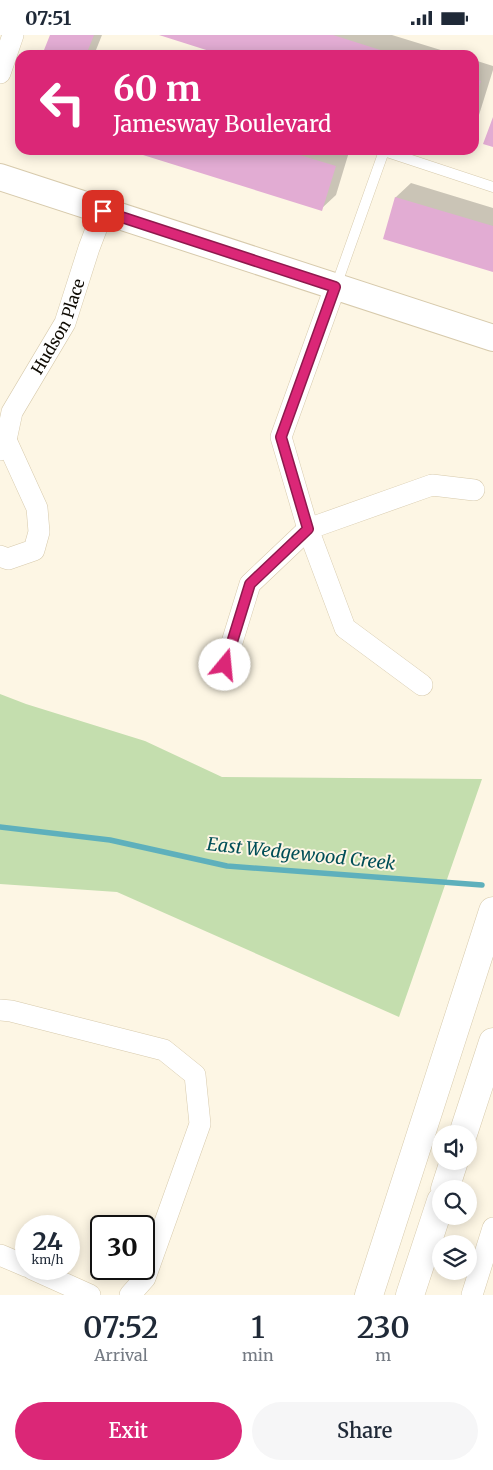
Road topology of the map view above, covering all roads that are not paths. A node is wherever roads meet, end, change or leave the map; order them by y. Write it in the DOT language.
graph roads {
  1 [pos="13,35"];
  2 [pos="0,73"];
  3 [pos="382,155"];
  4 [pos="395,155"];
  5 [pos="0,177"];
  6 [pos="493,187"];
  7 [pos="103,211"];
  8 [pos="335,287"];
  9 [pos="493,338"];
  10 [pos="3,445"];
  11 [pos="474,490"];
  12 [pos="308,529"];
  13 [pos="0,555"];
  14 [pos="225,665"];
  15 [pos="422,685"];
  16 [pos="493,911"];
  17 [pos="0,1010"];
  18 [pos="493,1042"];
  19 [pos="466,1125"];
  20 [pos="433,1225"];
  21 [pos="493,1228"];
  22 [pos="0,1255"];
  23 [pos="15,1261"];
  24 [pos="57,1280"];
  25 [pos="90,1295"];
  26 [pos="130,1295"];
  27 [pos="369,1295"];
  28 [pos="410,1295"];
  29 [pos="472,1295"];
  1 -- 2 [label="street"];
  3 -- 8 [label="lane"];
  4 -- 6 [label="lane"];
  5 -- 7 [label="street"];
  7 -- 8 [label="street"];
  7 -- 10 [label="street, Hudson Place"];
  8 -- 9 [label="street"];
  8 -- 12 [label="street"];
  10 -- 13 [label="street, Hudson Place"];
  11 -- 12 [label="street"];
  12 -- 14 [label="street"];
  12 -- 15 [label="street"];
  16 -- 27 [label="main road"];
  17 -- 26 [label="street"];
  18 -- 19 [label="main road"];
  20 -- 28 [label="main road"];
  21 -- 29 [label="street"];
  22 -- 23 [label="street"];
  24 -- 25 [label="street"];
}
